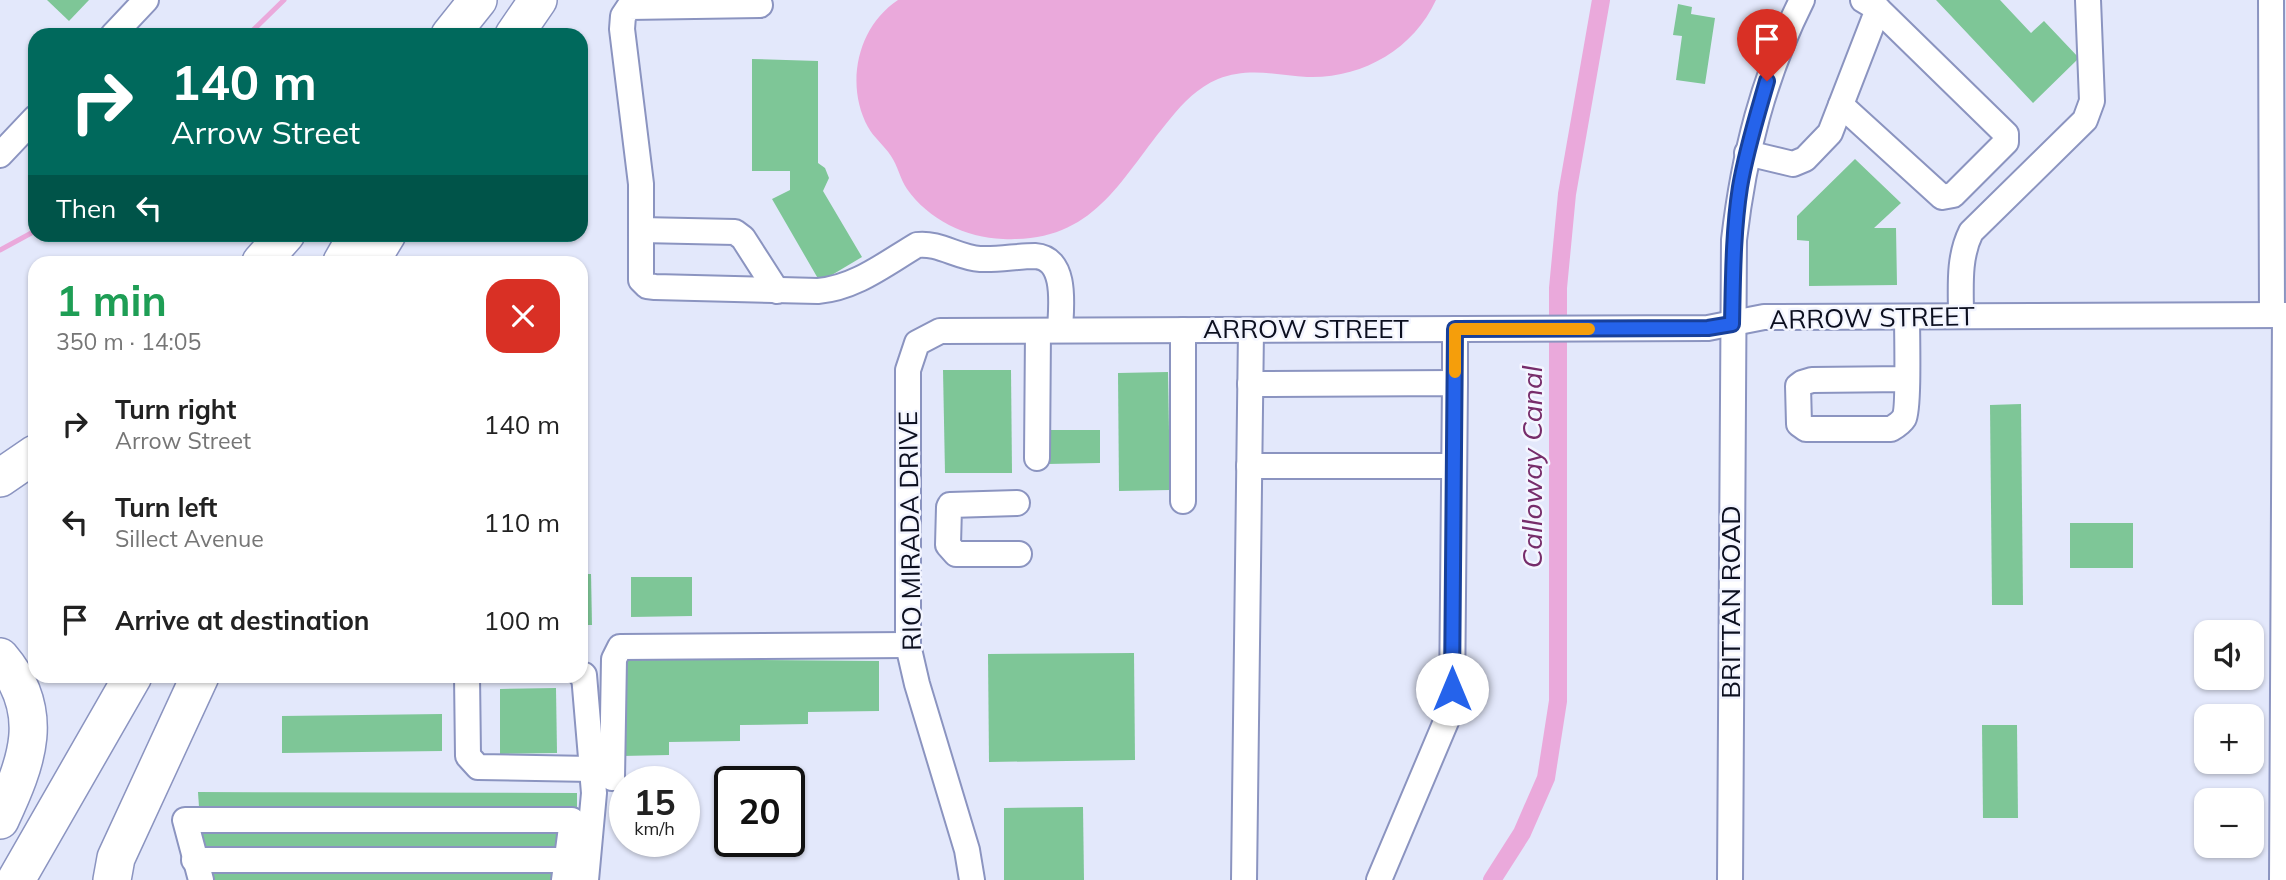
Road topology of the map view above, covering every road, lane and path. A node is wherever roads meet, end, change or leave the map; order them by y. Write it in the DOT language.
graph roads {
  1 [pos="146,0"];
  2 [pos="478,0"];
  3 [pos="504,0"];
  4 [pos="538,0"];
  5 [pos="1802,0"];
  6 [pos="2088,0"];
  7 [pos="631,3"];
  8 [pos="1871,4"];
  9 [pos="760,5"];
  10 [pos="2276,7"];
  11 [pos="120,28"];
  12 [pos="456,28"];
  13 [pos="486,28"];
  14 [pos="519,28"];
  15 [pos="1841,105"];
  16 [pos="28,126"];
  17 [pos="1747,153"];
  18 [pos="0,156"];
  19 [pos="641,230"];
  20 [pos="279,242"];
  21 [pos="266,256"];
  22 [pos="2279,279"];
  23 [pos="777,290"];
  24 [pos="2281,315"];
  25 [pos="1961,316"];
  26 [pos="1907,317"];
  27 [pos="1732,324"];
  28 [pos="1455,329"];
  29 [pos="1049,330"];
  30 [pos="1183,330"];
  31 [pos="1251,330"];
  32 [pos="917,343"];
  33 [pos="2286,368"];
  34 [pos="1906,379"];
  35 [pos="1455,383"];
  36 [pos="1250,384"];
  37 [pos="1037,458"];
  38 [pos="28,459"];
  39 [pos="1249,466"];
  40 [pos="1454,466"];
  41 [pos="0,478"];
  42 [pos="2285,492"];
  43 [pos="1183,501"];
  44 [pos="1017,503"];
  45 [pos="948,545"];
  46 [pos="908,546"];
  47 [pos="1019,554"];
  48 [pos="2285,572"];
  49 [pos="908,645"];
  50 [pos="2285,653"];
  51 [pos="0,657"];
  52 [pos="103,683"];
  53 [pos="129,683"];
  54 [pos="197,683"];
  55 [pos="467,683"];
  56 [pos="585,683"];
  57 [pos="2285,762"];
  58 [pos="602,774"];
  59 [pos="2284,808"];
  60 [pos="0,820"];
  61 [pos="9,870"];
  62 [pos="197,870"];
  63 [pos="566,870"];
  64 [pos="112,880"];
  65 [pos="586,880"];
  66 [pos="972,880"];
  67 [pos="1244,880"];
  68 [pos="1378,880"];
  69 [pos="1730,880"];
  70 [pos="2282,880"];
  1 -- 11 [label="street"];
  2 -- 12 [label="highway"];
  3 -- 13 [label="highway"];
  4 -- 14 [label="highway"];
  5 -- 17 [label="street, BRITTAN ROAD"];
  6 -- 25 [label="street"];
  7 -- 9 [label="street"];
  7 -- 19 [label="street"];
  8 -- 15 [label="street"];
  8 -- 15 [label="street"];
  10 -- 22 [label="street"];
  15 -- 17 [label="street"];
  16 -- 18 [label="street"];
  17 -- 27 [label="street, BRITTAN ROAD"];
  19 -- 23 [label="street"];
  19 -- 23 [label="street"];
  20 -- 21 [label="highway"];
  22 -- 24 [label="street"];
  23 -- 29 [label="street"];
  24 -- 25 [label="street, ARROW STREET"];
  24 -- 33 [label="street"];
  25 -- 26 [label="street, ARROW STREET"];
  26 -- 27 [label="street, ARROW STREET"];
  26 -- 34 [label="street"];
  27 -- 28 [label="street, ARROW STREET"];
  27 -- 69 [label="street, BRITTAN ROAD"];
  28 -- 31 [label="street, ARROW STREET"];
  28 -- 35 [label="street"];
  29 -- 30 [label="street, ARROW STREET"];
  29 -- 32 [label="street, ARROW STREET"];
  29 -- 37 [label="street"];
  30 -- 31 [label="street, ARROW STREET"];
  30 -- 43 [label="street"];
  31 -- 36 [label="street"];
  32 -- 46 [label="street, RIO MIRADA DRIVE"];
  33 -- 42 [label="street"];
  35 -- 36 [label="street"];
  35 -- 40 [label="street"];
  36 -- 39 [label="street"];
  38 -- 41 [label="highway"];
  39 -- 40 [label="street"];
  39 -- 67 [label="street"];
  40 -- 68 [label="street"];
  42 -- 48 [label="street"];
  44 -- 45 [label="street"];
  45 -- 46 [label="street"];
  45 -- 47 [label="street"];
  46 -- 49 [label="street, RIO MIRADA DRIVE"];
  48 -- 50 [label="street"];
  49 -- 58 [label="street"];
  49 -- 66 [label="street, RIO MIRADA DRIVE"];
  50 -- 57 [label="street"];
  51 -- 60 [label="highway"];
  52 -- 61 [label="highway"];
  53 -- 61 [label="highway"];
  54 -- 64 [label="highway"];
  55 -- 58 [label="street"];
  56 -- 58 [label="street"];
  57 -- 59 [label="street"];
  58 -- 65 [label="street"];
  59 -- 70 [label="street"];
  62 -- 63 [label="street"];
  62 -- 63 [label="street"];
}
